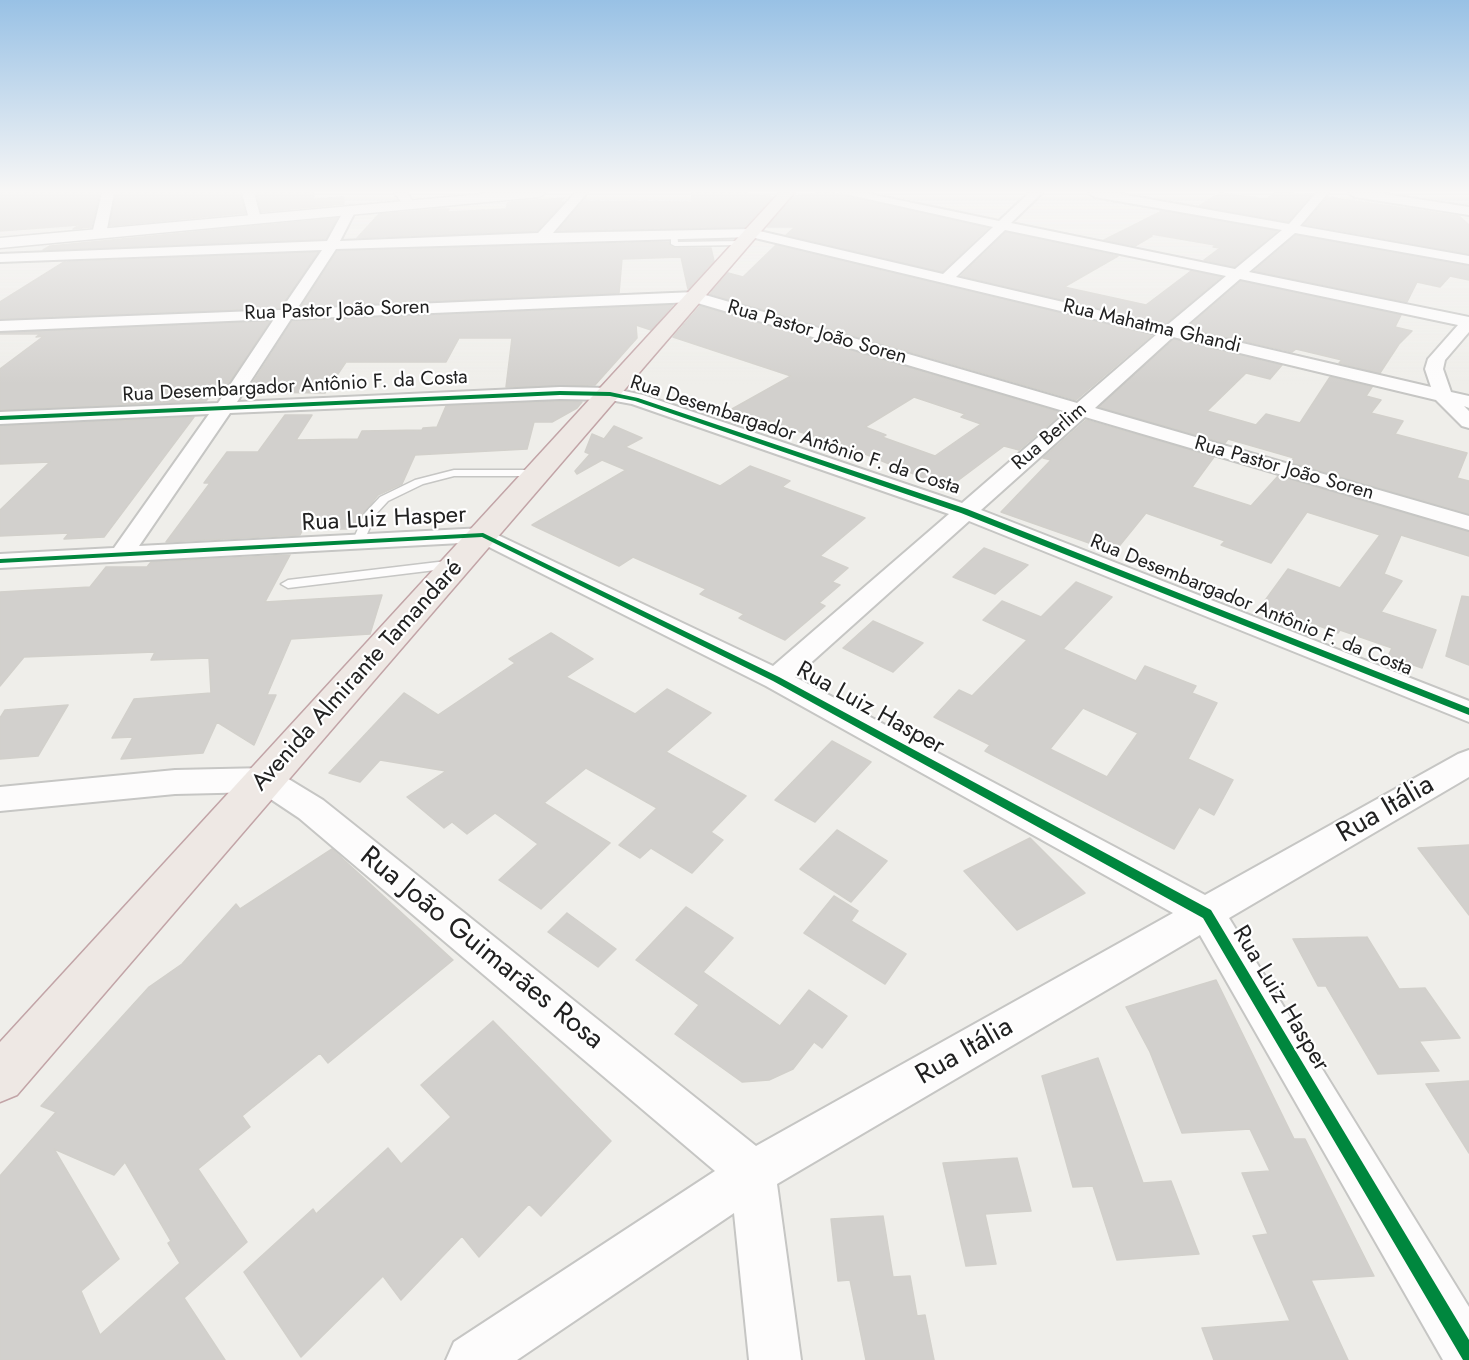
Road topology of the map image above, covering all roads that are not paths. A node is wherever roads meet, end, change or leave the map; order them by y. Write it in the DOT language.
graph roads {
  1 [pos="42,256"];
  2 [pos="324,256"];
  3 [pos="730,256"];
  4 [pos="839,256"];
  5 [pos="970,256"];
  6 [pos="1155,256"];
  7 [pos="1258,256"];
  8 [pos="1449,256"];
  9 [pos="0,258"];
  10 [pos="1469,260"];
  11 [pos="1238,273"];
  12 [pos="947,278"];
  13 [pos="695,297"];
  14 [pos="286,314"];
  15 [pos="1468,322"];
  16 [pos="0,326"];
  17 [pos="1169,332"];
  18 [pos="610,394"];
  19 [pos="1443,397"];
  20 [pos="1469,402"];
  21 [pos="223,409"];
  22 [pos="1081,410"];
  23 [pos="0,418"];
  24 [pos="1469,422"];
  25 [pos="539,473"];
  26 [pos="964,511"];
  27 [pos="1469,523"];
  28 [pos="483,535"];
  29 [pos="360,540"];
  30 [pos="122,554"];
  31 [pos="0,561"];
  32 [pos="458,564"];
  33 [pos="288,584"];
  34 [pos="776,679"];
  35 [pos="1469,712"];
  36 [pos="1469,762"];
  37 [pos="266,780"];
  38 [pos="0,799"];
  39 [pos="1207,914"];
  40 [pos="0,1078"];
  41 [pos="753,1173"];
  42 [pos="1469,1355"];
  43 [pos="472,1360"];
  44 [pos="776,1360"];
  1 -- 9 [label="street, Rua Mahatma Ghandi"];
  2 -- 14 [label="street"];
  3 -- 13 [label="highway, Avenida Almirante Tamandaré"];
  4 -- 12 [label="street, Rua Mahatma Ghandi"];
  5 -- 12 [label="street"];
  6 -- 11 [label="street"];
  7 -- 11 [label="street, Rua Berlim"];
  8 -- 10 [label="street"];
  11 -- 15 [label="street"];
  11 -- 17 [label="street, Rua Berlim"];
  12 -- 17 [label="street, Rua Mahatma Ghandi"];
  13 -- 14 [label="street, Rua Pastor João Soren"];
  13 -- 18 [label="highway, Avenida Almirante Tamandaré"];
  13 -- 22 [label="street, Rua Pastor João Soren"];
  14 -- 16 [label="street, Rua Pastor João Soren"];
  14 -- 21 [label="street"];
  15 -- 19 [label="street"];
  17 -- 19 [label="street, Rua Mahatma Ghandi"];
  17 -- 22 [label="street, Rua Berlim"];
  18 -- 21 [label="street, Rua Desembargador Antônio F. da Costa"];
  18 -- 25 [label="highway, Avenida Almirante Tamandaré"];
  18 -- 26 [label="street, Rua Desembargador Antônio F. da Costa"];
  19 -- 20 [label="street, Rua Mahatma Ghandi"];
  19 -- 24 [label="street"];
  21 -- 23 [label="street, Rua Desembargador Antônio F. da Costa"];
  21 -- 30 [label="street"];
  22 -- 26 [label="street, Rua Berlim"];
  22 -- 27 [label="street, Rua Pastor João Soren"];
  25 -- 28 [label="highway, Avenida Almirante Tamandaré"];
  25 -- 29 [label="lane"];
  26 -- 34 [label="street, Rua Berlim"];
  26 -- 35 [label="street, Rua Desembargador Antônio F. da Costa"];
  28 -- 29 [label="street, Rua Luiz Hasper"];
  28 -- 32 [label="highway, Avenida Almirante Tamandaré"];
  28 -- 34 [label="street, Rua Luiz Hasper"];
  29 -- 30 [label="street, Rua Luiz Hasper"];
  30 -- 31 [label="street, Rua Luiz Hasper"];
  32 -- 33 [label="lane"];
  32 -- 37 [label="highway, Avenida Almirante Tamandaré"];
  34 -- 39 [label="street, Rua Luiz Hasper"];
  36 -- 39 [label="street, Rua Itália"];
  37 -- 38 [label="street"];
  37 -- 40 [label="highway, Avenida Almirante Tamandaré"];
  37 -- 41 [label="street, Rua João Guimarães Rosa"];
  39 -- 41 [label="street, Rua Itália"];
  39 -- 42 [label="street, Rua Luiz Hasper"];
  41 -- 43 [label="street, Rua Itália"];
  41 -- 44 [label="street"];
}
